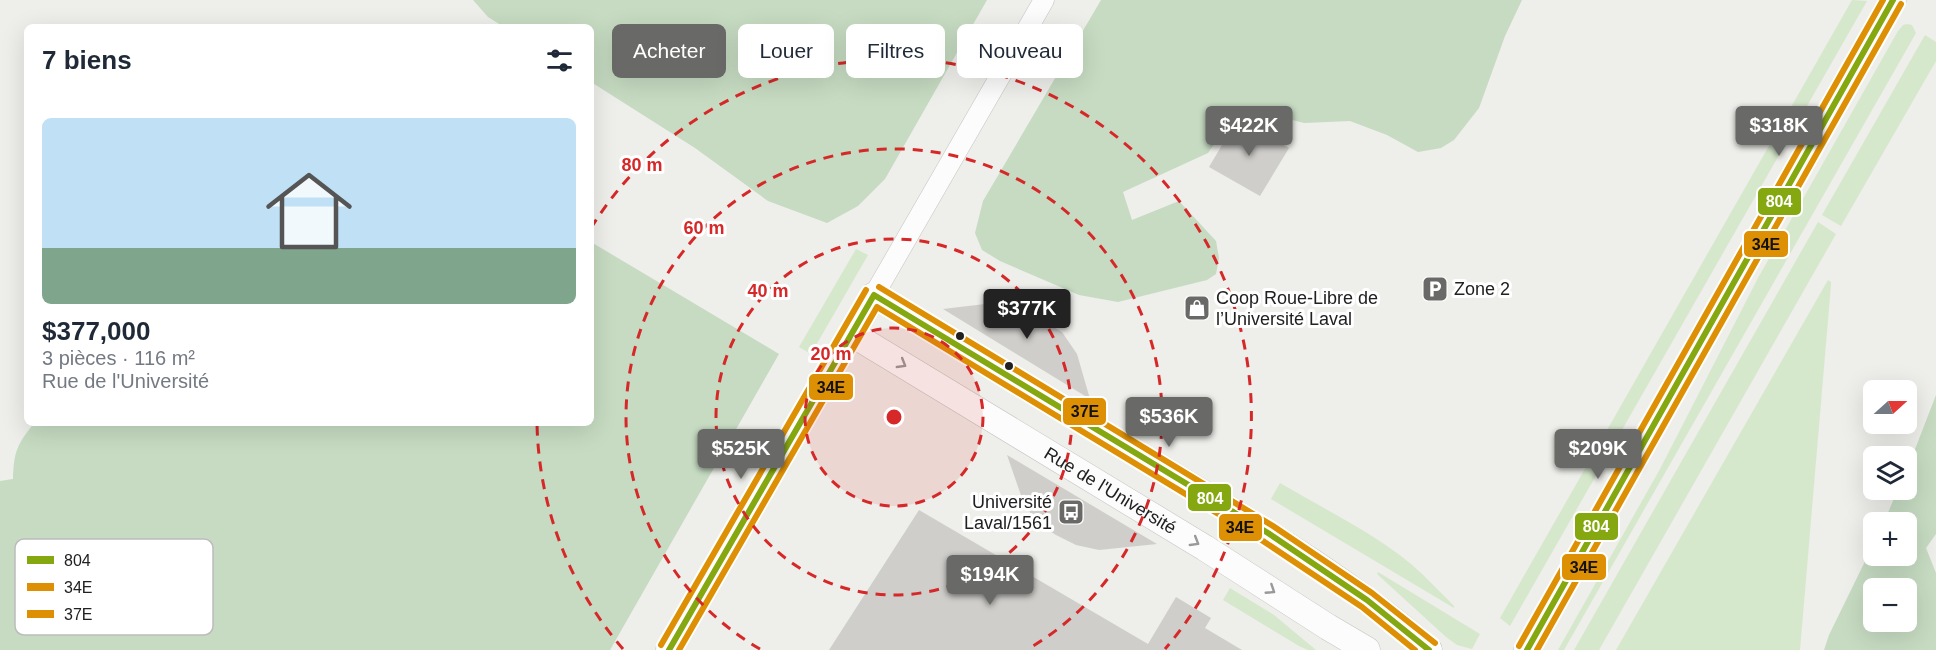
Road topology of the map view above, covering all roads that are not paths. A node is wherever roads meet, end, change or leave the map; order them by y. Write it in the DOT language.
graph roads {
  1 [pos="1044,0"];
  2 [pos="1892,2"];
  3 [pos="874,296"];
  4 [pos="852,334"];
  5 [pos="669,650"];
  6 [pos="1367,650"];
  7 [pos="1429,650"];
  8 [pos="1527,650"];
  1 -- 3 [label="street"];
  2 -- 8 [label="street"];
  3 -- 4 [label="street"];
  3 -- 7 [label="street"];
  4 -- 5 [label="street"];
  4 -- 6 [label="street, Rue de l'Université, one-way"];
}
